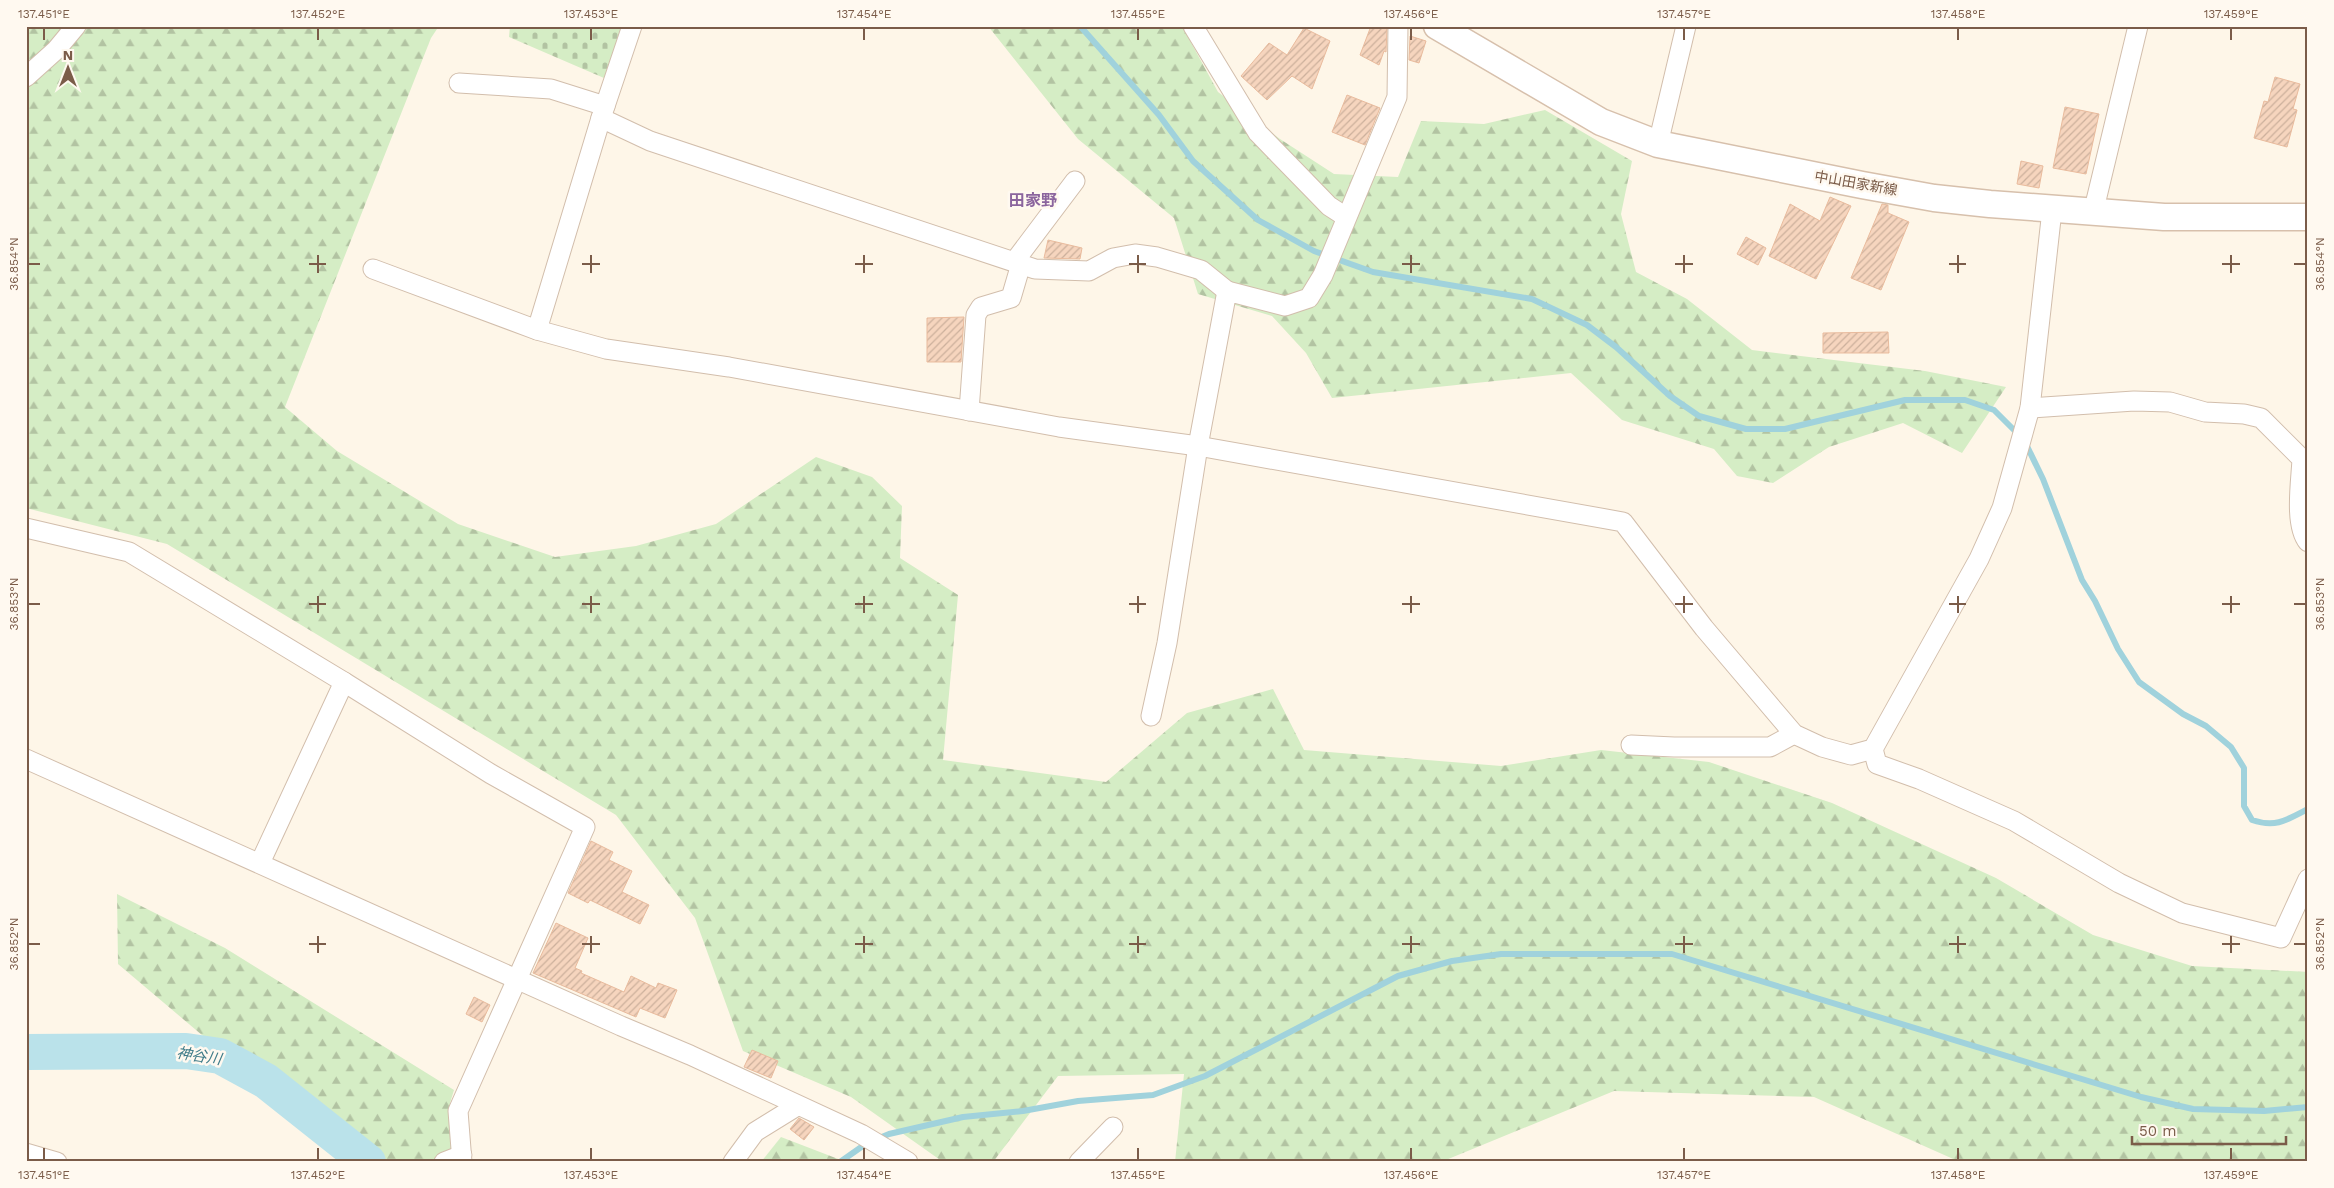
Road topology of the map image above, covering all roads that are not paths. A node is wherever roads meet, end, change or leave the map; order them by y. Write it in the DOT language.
graph roads {
  1 [pos="76,26"];
  2 [pos="632,26"];
  3 [pos="1193,26"];
  4 [pos="1398,26"];
  5 [pos="1437,26"];
  6 [pos="1686,26"];
  7 [pos="2138,26"];
  8 [pos="26,77"];
  9 [pos="459,83"];
  10 [pos="603,112"];
  11 [pos="1658,144"];
  12 [pos="1075,181"];
  13 [pos="2052,210"];
  14 [pos="2093,213"];
  15 [pos="1346,217"];
  16 [pos="2308,217"];
  17 [pos="1018,263"];
  18 [pos="373,269"];
  19 [pos="1227,291"];
  20 [pos="537,330"];
  21 [pos="2030,408"];
  22 [pos="969,411"];
  23 [pos="1198,446"];
  24 [pos="26,528"];
  25 [pos="2308,542"];
  26 [pos="344,682"];
  27 [pos="1151,716"];
  28 [pos="1794,734"];
  29 [pos="1631,745"];
  30 [pos="1873,748"];
  31 [pos="26,759"];
  32 [pos="260,864"];
  33 [pos="2308,879"];
  34 [pos="516,979"];
  35 [pos="797,1106"];
  36 [pos="1113,1127"];
  37 [pos="26,1152"];
  38 [pos="462,1158"];
  39 [pos="58,1162"];
  40 [pos="444,1162"];
  41 [pos="733,1162"];
  42 [pos="908,1162"];
  43 [pos="1080,1162"];
  1 -- 8 [label="street"];
  2 -- 10 [label="street"];
  3 -- 15 [label="street"];
  4 -- 15 [label="street"];
  5 -- 11 [label="main road, 中山田家新線"];
  6 -- 11 [label="street"];
  7 -- 14 [label="street"];
  9 -- 10 [label="street"];
  10 -- 17 [label="street"];
  10 -- 20 [label="street"];
  11 -- 13 [label="main road, 中山田家新線"];
  12 -- 17 [label="street"];
  13 -- 14 [label="main road, 中山田家新線"];
  13 -- 21 [label="street"];
  14 -- 16 [label="main road, 中山田家新線"];
  15 -- 19 [label="street"];
  17 -- 19 [label="street"];
  17 -- 22 [label="street"];
  18 -- 20 [label="street"];
  19 -- 23 [label="street"];
  20 -- 22 [label="street"];
  21 -- 25 [label="street"];
  21 -- 30 [label="street"];
  22 -- 23 [label="street"];
  23 -- 27 [label="street"];
  23 -- 28 [label="street"];
  24 -- 26 [label="street"];
  26 -- 32 [label="street"];
  26 -- 34 [label="street"];
  28 -- 29 [label="street"];
  28 -- 30 [label="street"];
  30 -- 33 [label="street"];
  31 -- 32 [label="street"];
  32 -- 34 [label="street"];
  34 -- 35 [label="street"];
  34 -- 38 [label="street"];
  35 -- 41 [label="street"];
  35 -- 42 [label="street"];
  36 -- 43 [label="street"];
  37 -- 39 [label="street"];
  38 -- 40 [label="street"];
}
